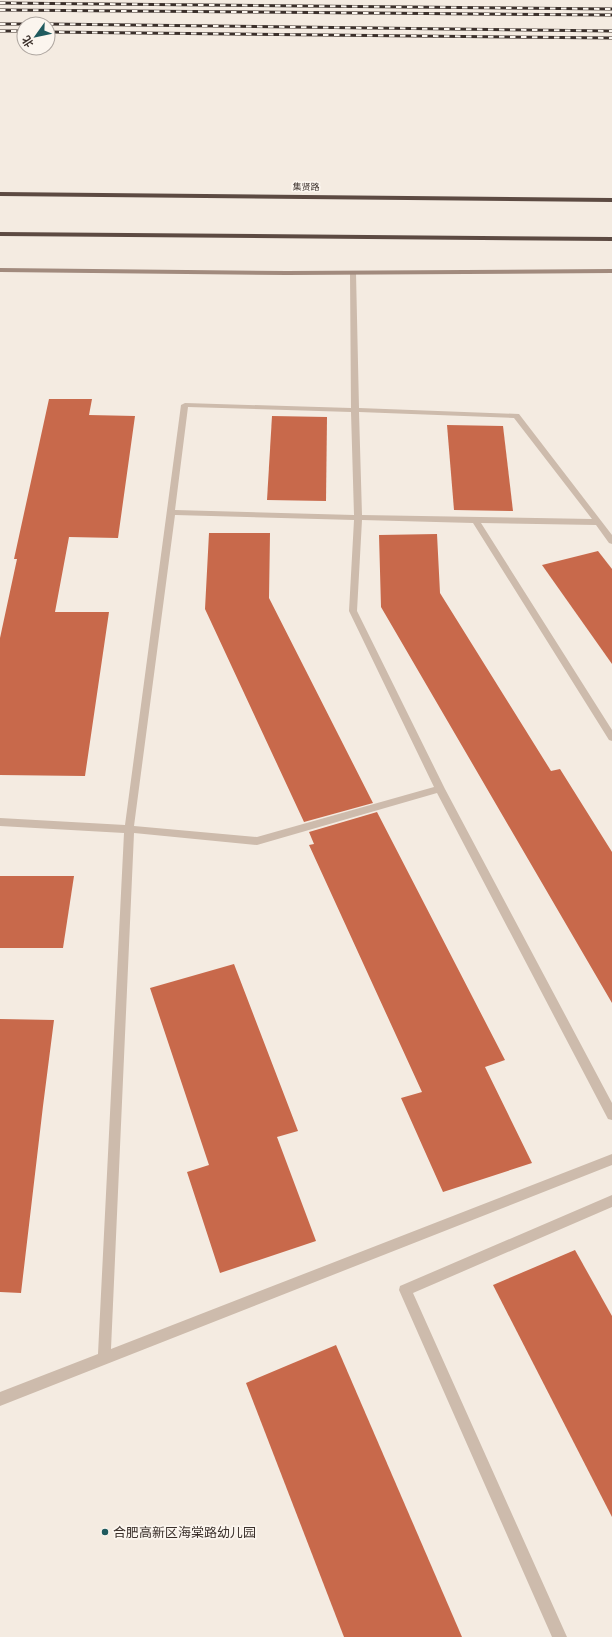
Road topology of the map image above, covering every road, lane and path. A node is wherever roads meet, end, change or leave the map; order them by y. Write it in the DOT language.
graph roads {
  1 [pos="0,194"];
  2 [pos="612,200"];
  3 [pos="0,234"];
  4 [pos="612,239"];
  5 [pos="612,271"];
  6 [pos="0,272"];
  7 [pos="354,273"];
  8 [pos="355,410"];
  9 [pos="171,512"];
  10 [pos="358,518"];
  11 [pos="476,521"];
  12 [pos="598,522"];
  13 [pos="612,541"];
  14 [pos="612,738"];
  15 [pos="440,789"];
  16 [pos="0,822"];
  17 [pos="129,829"];
  18 [pos="612,1115"];
  19 [pos="612,1159"];
  20 [pos="612,1202"];
  21 [pos="104,1358"];
  22 [pos="0,1400"];
  23 [pos="560,1637"];
  1 -- 2 [label="highway, 集贤路"];
  3 -- 4 [label="highway"];
  5 -- 7 [label="street"];
  6 -- 7 [label="street"];
  7 -- 8 [label="lane"];
  8 -- 9 [label="lane"];
  8 -- 10 [label="lane"];
  8 -- 12 [label="lane"];
  9 -- 10 [label="lane"];
  9 -- 17 [label="lane"];
  10 -- 11 [label="lane"];
  10 -- 15 [label="lane"];
  11 -- 12 [label="lane"];
  11 -- 14 [label="lane"];
  12 -- 13 [label="lane"];
  15 -- 17 [label="lane"];
  15 -- 18 [label="lane"];
  16 -- 17 [label="lane"];
  17 -- 21 [label="lane"];
  19 -- 21 [label="lane"];
  20 -- 23 [label="lane"];
  21 -- 22 [label="lane"];
}
